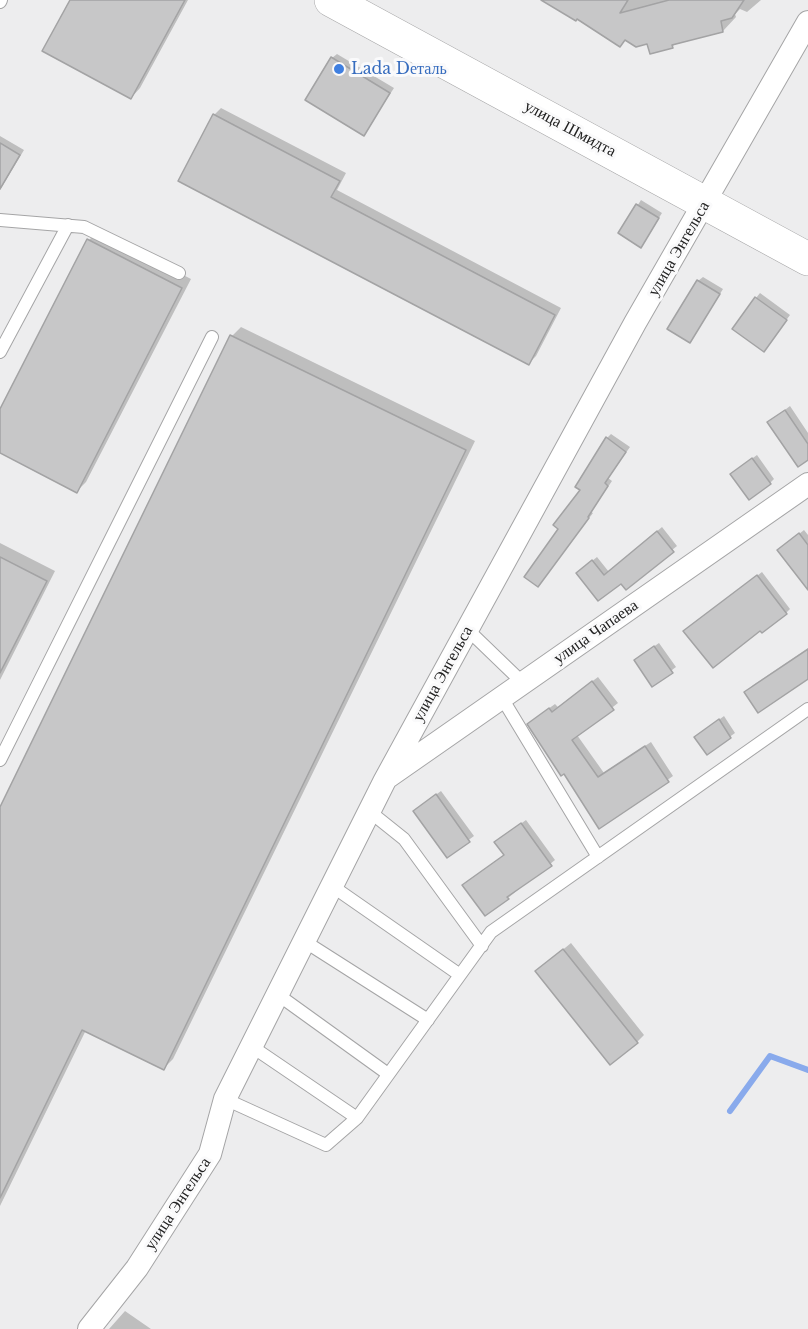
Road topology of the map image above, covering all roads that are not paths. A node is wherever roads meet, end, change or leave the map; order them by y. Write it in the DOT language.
graph roads {
  1 [pos="331,0"];
  2 [pos="808,22"];
  3 [pos="706,203"];
  4 [pos="0,220"];
  5 [pos="68,225"];
  6 [pos="808,260"];
  7 [pos="179,273"];
  8 [pos="212,337"];
  9 [pos="0,352"];
  10 [pos="808,484"];
  11 [pos="467,629"];
  12 [pos="523,683"];
  13 [pos="502,698"];
  14 [pos="808,709"];
  15 [pos="0,760"];
  16 [pos="385,780"];
  17 [pos="369,811"];
  18 [pos="598,857"];
  19 [pos="332,886"];
  20 [pos="304,941"];
  21 [pos="482,946"];
  22 [pos="460,975"];
  23 [pos="277,994"];
  24 [pos="428,1020"];
  25 [pos="251,1046"];
  26 [pos="388,1074"];
  27 [pos="225,1099"];
  28 [pos="357,1118"];
  29 [pos="89,1329"];
  1 -- 3 [label="main road, улица Шмидта"];
  2 -- 3 [label="street, улица Энгельса"];
  3 -- 6 [label="main road, улица Шмидта"];
  3 -- 11 [label="street, улица Энгельса"];
  4 -- 5 [label="lane"];
  5 -- 7 [label="lane"];
  5 -- 9 [label="lane"];
  8 -- 15 [label="lane"];
  10 -- 12 [label="street, улица Чапаева"];
  11 -- 12 [label="lane"];
  11 -- 16 [label="street, улица Энгельса"];
  12 -- 13 [label="street, улица Чапаева"];
  13 -- 16 [label="street, улица Чапаева"];
  13 -- 18 [label="lane"];
  14 -- 18 [label="lane"];
  16 -- 17 [label="street, улица Энгельса"];
  17 -- 19 [label="street, улица Энгельса"];
  17 -- 21 [label="lane"];
  18 -- 21 [label="lane"];
  19 -- 20 [label="street, улица Энгельса"];
  19 -- 22 [label="lane"];
  20 -- 23 [label="street, улица Энгельса"];
  20 -- 24 [label="lane"];
  21 -- 22 [label="lane"];
  22 -- 24 [label="lane"];
  23 -- 25 [label="street, улица Энгельса"];
  23 -- 26 [label="lane"];
  24 -- 26 [label="lane"];
  25 -- 27 [label="street, улица Энгельса"];
  25 -- 28 [label="lane"];
  26 -- 28 [label="lane"];
  27 -- 28 [label="lane"];
  27 -- 29 [label="street, улица Энгельса"];
}
